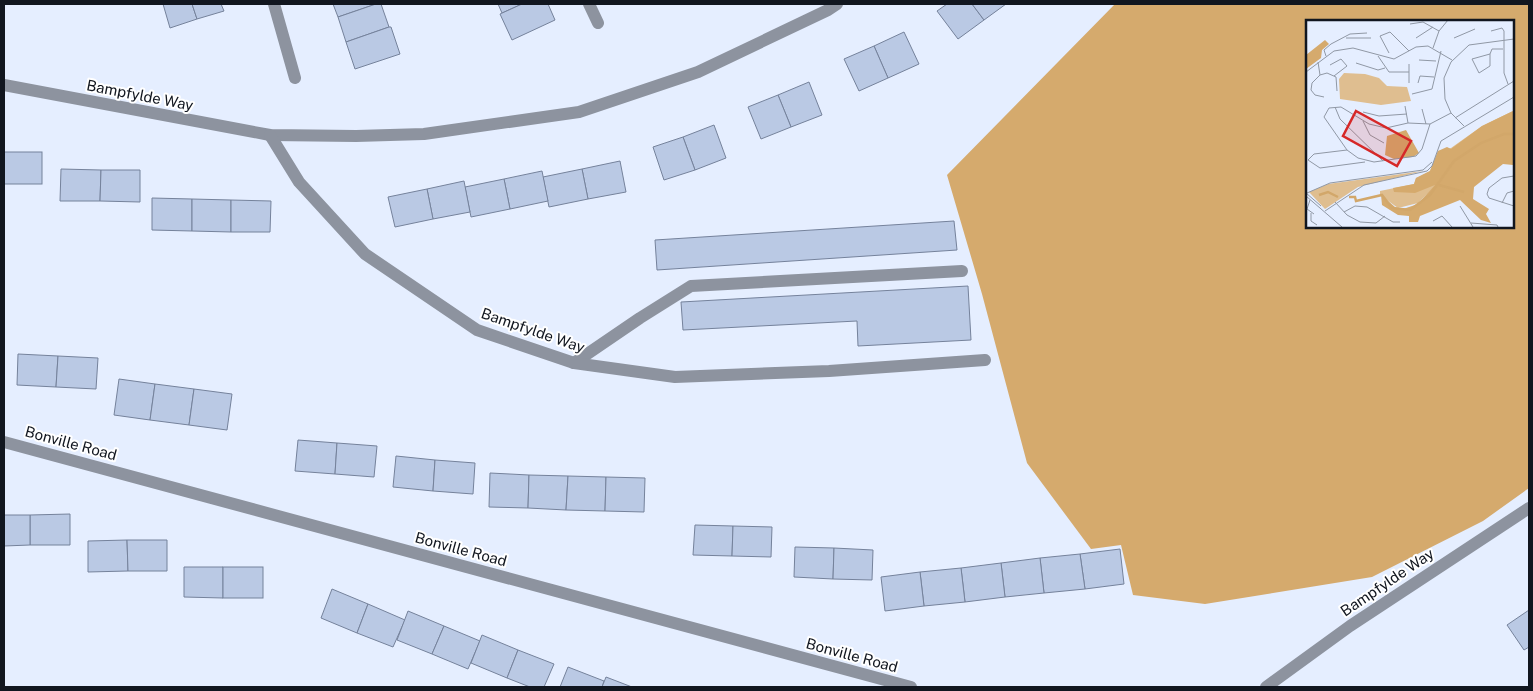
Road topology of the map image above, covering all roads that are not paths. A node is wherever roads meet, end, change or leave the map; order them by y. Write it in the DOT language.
graph roads {
  1 [pos="274,4"];
  2 [pos="589,4"];
  3 [pos="837,4"];
  4 [pos="598,23"];
  5 [pos="295,78"];
  6 [pos="4,85"];
  7 [pos="270,135"];
  8 [pos="962,271"];
  9 [pos="985,360"];
  10 [pos="574,363"];
  11 [pos="4,442"];
  12 [pos="1529,508"];
  13 [pos="911,687"];
  14 [pos="1266,687"];
  1 -- 5 [label="street"];
  2 -- 4 [label="street"];
  3 -- 7 [label="street, Bampfylde Way"];
  6 -- 7 [label="street, Bampfylde Way"];
  7 -- 10 [label="street, Bampfylde Way"];
  8 -- 10 [label="street"];
  9 -- 10 [label="street, Bampfylde Way"];
  11 -- 13 [label="street, Bonville Road"];
  12 -- 14 [label="street, Bampfylde Way"];
}
